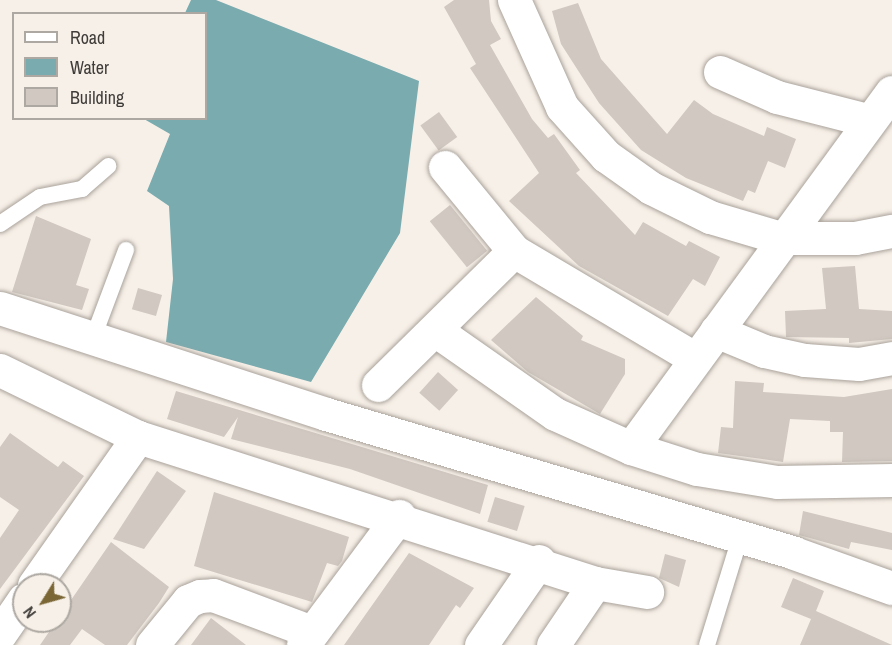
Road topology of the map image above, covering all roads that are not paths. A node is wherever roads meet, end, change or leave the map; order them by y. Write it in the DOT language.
graph roads {
  1 [pos="514,0"];
  2 [pos="720,72"];
  3 [pos="892,92"];
  4 [pos="867,120"];
  5 [pos="108,166"];
  6 [pos="445,167"];
  7 [pos="0,224"];
  8 [pos="892,231"];
  9 [pos="781,238"];
  10 [pos="126,250"];
  11 [pos="514,251"];
  12 [pos="0,308"];
  13 [pos="435,330"];
  14 [pos="716,332"];
  15 [pos="93,338"];
  16 [pos="694,358"];
  17 [pos="892,358"];
  18 [pos="0,370"];
  19 [pos="378,385"];
  20 [pos="138,437"];
  21 [pos="631,447"];
  22 [pos="892,480"];
  23 [pos="399,516"];
  24 [pos="740,538"];
  25 [pos="539,561"];
  26 [pos="42,573"];
  27 [pos="595,583"];
  28 [pos="892,588"];
  29 [pos="647,592"];
  30 [pos="12,616"];
  31 [pos="0,634"];
  32 [pos="308,639"];
  33 [pos="152,645"];
  34 [pos="480,645"];
  35 [pos="553,645"];
  36 [pos="707,645"];
  1 -- 9 [label="street"];
  2 -- 4 [label="street"];
  3 -- 4 [label="street"];
  4 -- 9 [label="street"];
  5 -- 7 [label="lane"];
  6 -- 11 [label="street"];
  8 -- 9 [label="street"];
  9 -- 14 [label="street"];
  10 -- 15 [label="lane"];
  11 -- 13 [label="street"];
  11 -- 16 [label="street"];
  12 -- 15 [label="street"];
  13 -- 19 [label="street"];
  13 -- 21 [label="street"];
  14 -- 16 [label="street"];
  14 -- 17 [label="street"];
  15 -- 24 [label="street"];
  16 -- 21 [label="street"];
  18 -- 20 [label="street"];
  20 -- 23 [label="street"];
  20 -- 26 [label="street"];
  21 -- 22 [label="street"];
  23 -- 25 [label="street"];
  23 -- 32 [label="street"];
  24 -- 28 [label="street"];
  24 -- 36 [label="lane"];
  25 -- 27 [label="street"];
  25 -- 34 [label="street"];
  27 -- 29 [label="street"];
  27 -- 35 [label="street"];
  30 -- 31 [label="street"];
  32 -- 33 [label="street"];
}
